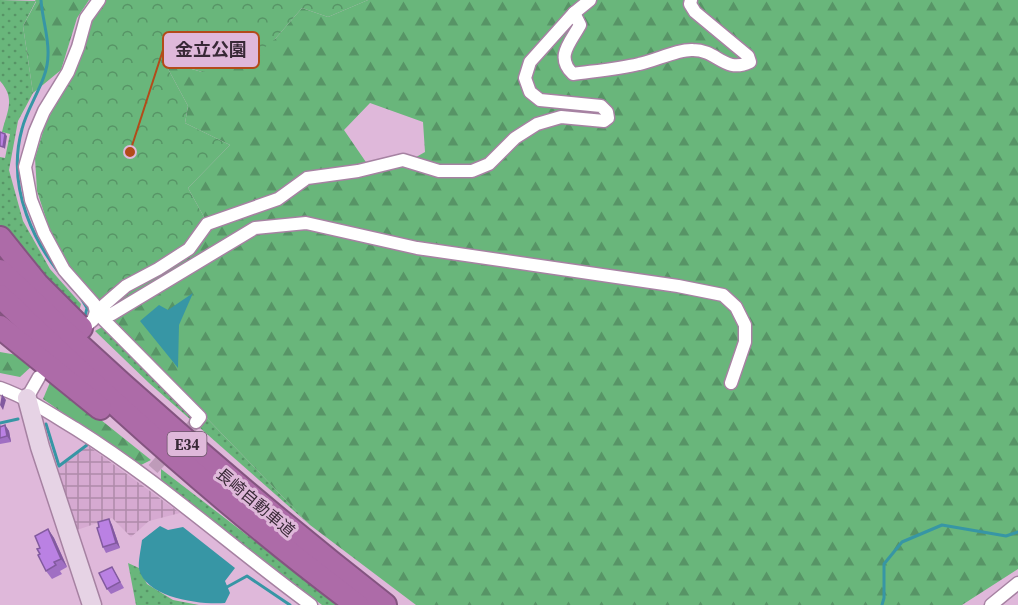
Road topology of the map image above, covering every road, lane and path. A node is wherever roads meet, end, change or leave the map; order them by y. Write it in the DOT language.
graph roads {
  1 [pos="99,0"];
  2 [pos="590,0"];
  3 [pos="691,0"];
  4 [pos="574,13"];
  5 [pos="0,238"];
  6 [pos="0,271"];
  7 [pos="0,296"];
  8 [pos="96,312"];
  9 [pos="87,326"];
  10 [pos="0,327"];
  11 [pos="39,377"];
  12 [pos="731,382"];
  13 [pos="0,388"];
  14 [pos="27,398"];
  15 [pos="196,422"];
  16 [pos="238,488"];
  17 [pos="1018,583"];
  18 [pos="332,586"];
  19 [pos="92,605"];
  20 [pos="311,605"];
  21 [pos="357,605"];
  22 [pos="385,605"];
  23 [pos="991,605"];
  1 -- 8 [label="street"];
  2 -- 4 [label="street"];
  3 -- 4 [label="street"];
  4 -- 8 [label="street"];
  5 -- 16 [label="highway"];
  6 -- 16 [label="highway, 長崎自動車道 / E34"];
  7 -- 18 [label="highway, 長崎自動車道 / E34"];
  8 -- 9 [label="street"];
  8 -- 12 [label="street"];
  8 -- 15 [label="street"];
  10 -- 18 [label="highway"];
  11 -- 14 [label="street"];
  13 -- 14 [label="street"];
  14 -- 19 [label="street"];
  14 -- 20 [label="street"];
  16 -- 22 [label="highway, 長崎自動車道 / E34"];
  17 -- 23 [label="street"];
  18 -- 21 [label="highway, 長崎自動車道 / E34"];
}
